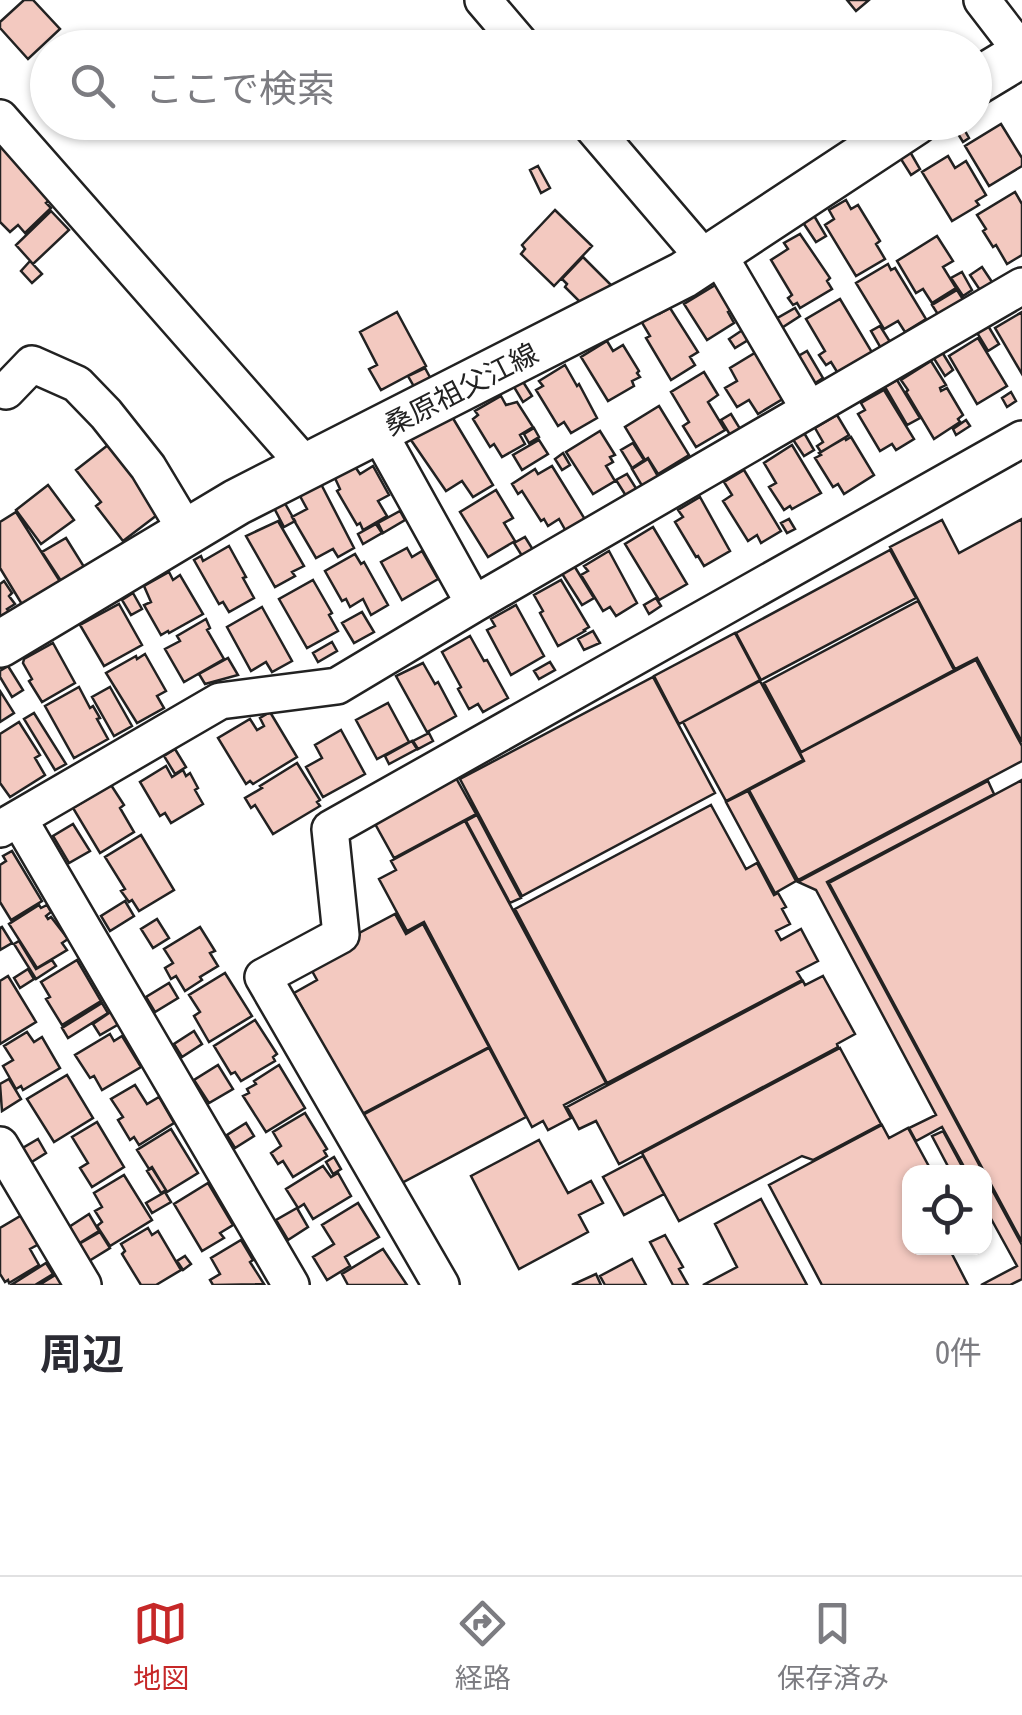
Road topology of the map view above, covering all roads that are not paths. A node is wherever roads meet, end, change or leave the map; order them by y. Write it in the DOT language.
graph roads {
  1 [pos="483,0"];
  2 [pos="982,0"];
  3 [pos="509,30"];
  4 [pos="1022,53"];
  5 [pos="992,72"];
  6 [pos="0,118"];
  7 [pos="605,140"];
  8 [pos="888,140"];
  9 [pos="711,256"];
  10 [pos="1022,286"];
  11 [pos="6,390"];
  12 [pos="809,409"];
  13 [pos="378,431"];
  14 [pos="1022,439"];
  15 [pos="307,467"];
  16 [pos="187,532"];
  17 [pos="474,604"];
  18 [pos="0,644"];
  19 [pos="10,824"];
  20 [pos="0,1145"];
  21 [pos="83,1285"];
  22 [pos="292,1285"];
  23 [pos="441,1285"];
  1 -- 3 [label="street"];
  2 -- 4 [label="street"];
  4 -- 5 [label="main road"];
  6 -- 15 [label="street"];
  7 -- 9 [label="street"];
  8 -- 9 [label="main road, 桑原祖父江線"];
  9 -- 12 [label="street"];
  9 -- 13 [label="main road, 桑原祖父江線"];
  10 -- 12 [label="street"];
  11 -- 16 [label="street"];
  12 -- 17 [label="street"];
  13 -- 15 [label="main road, 桑原祖父江線"];
  13 -- 17 [label="street"];
  14 -- 23 [label="street"];
  15 -- 16 [label="main road, 桑原祖父江線"];
  16 -- 18 [label="main road, 桑原祖父江線"];
  17 -- 19 [label="street"];
  19 -- 22 [label="street"];
  20 -- 21 [label="street"];
}
